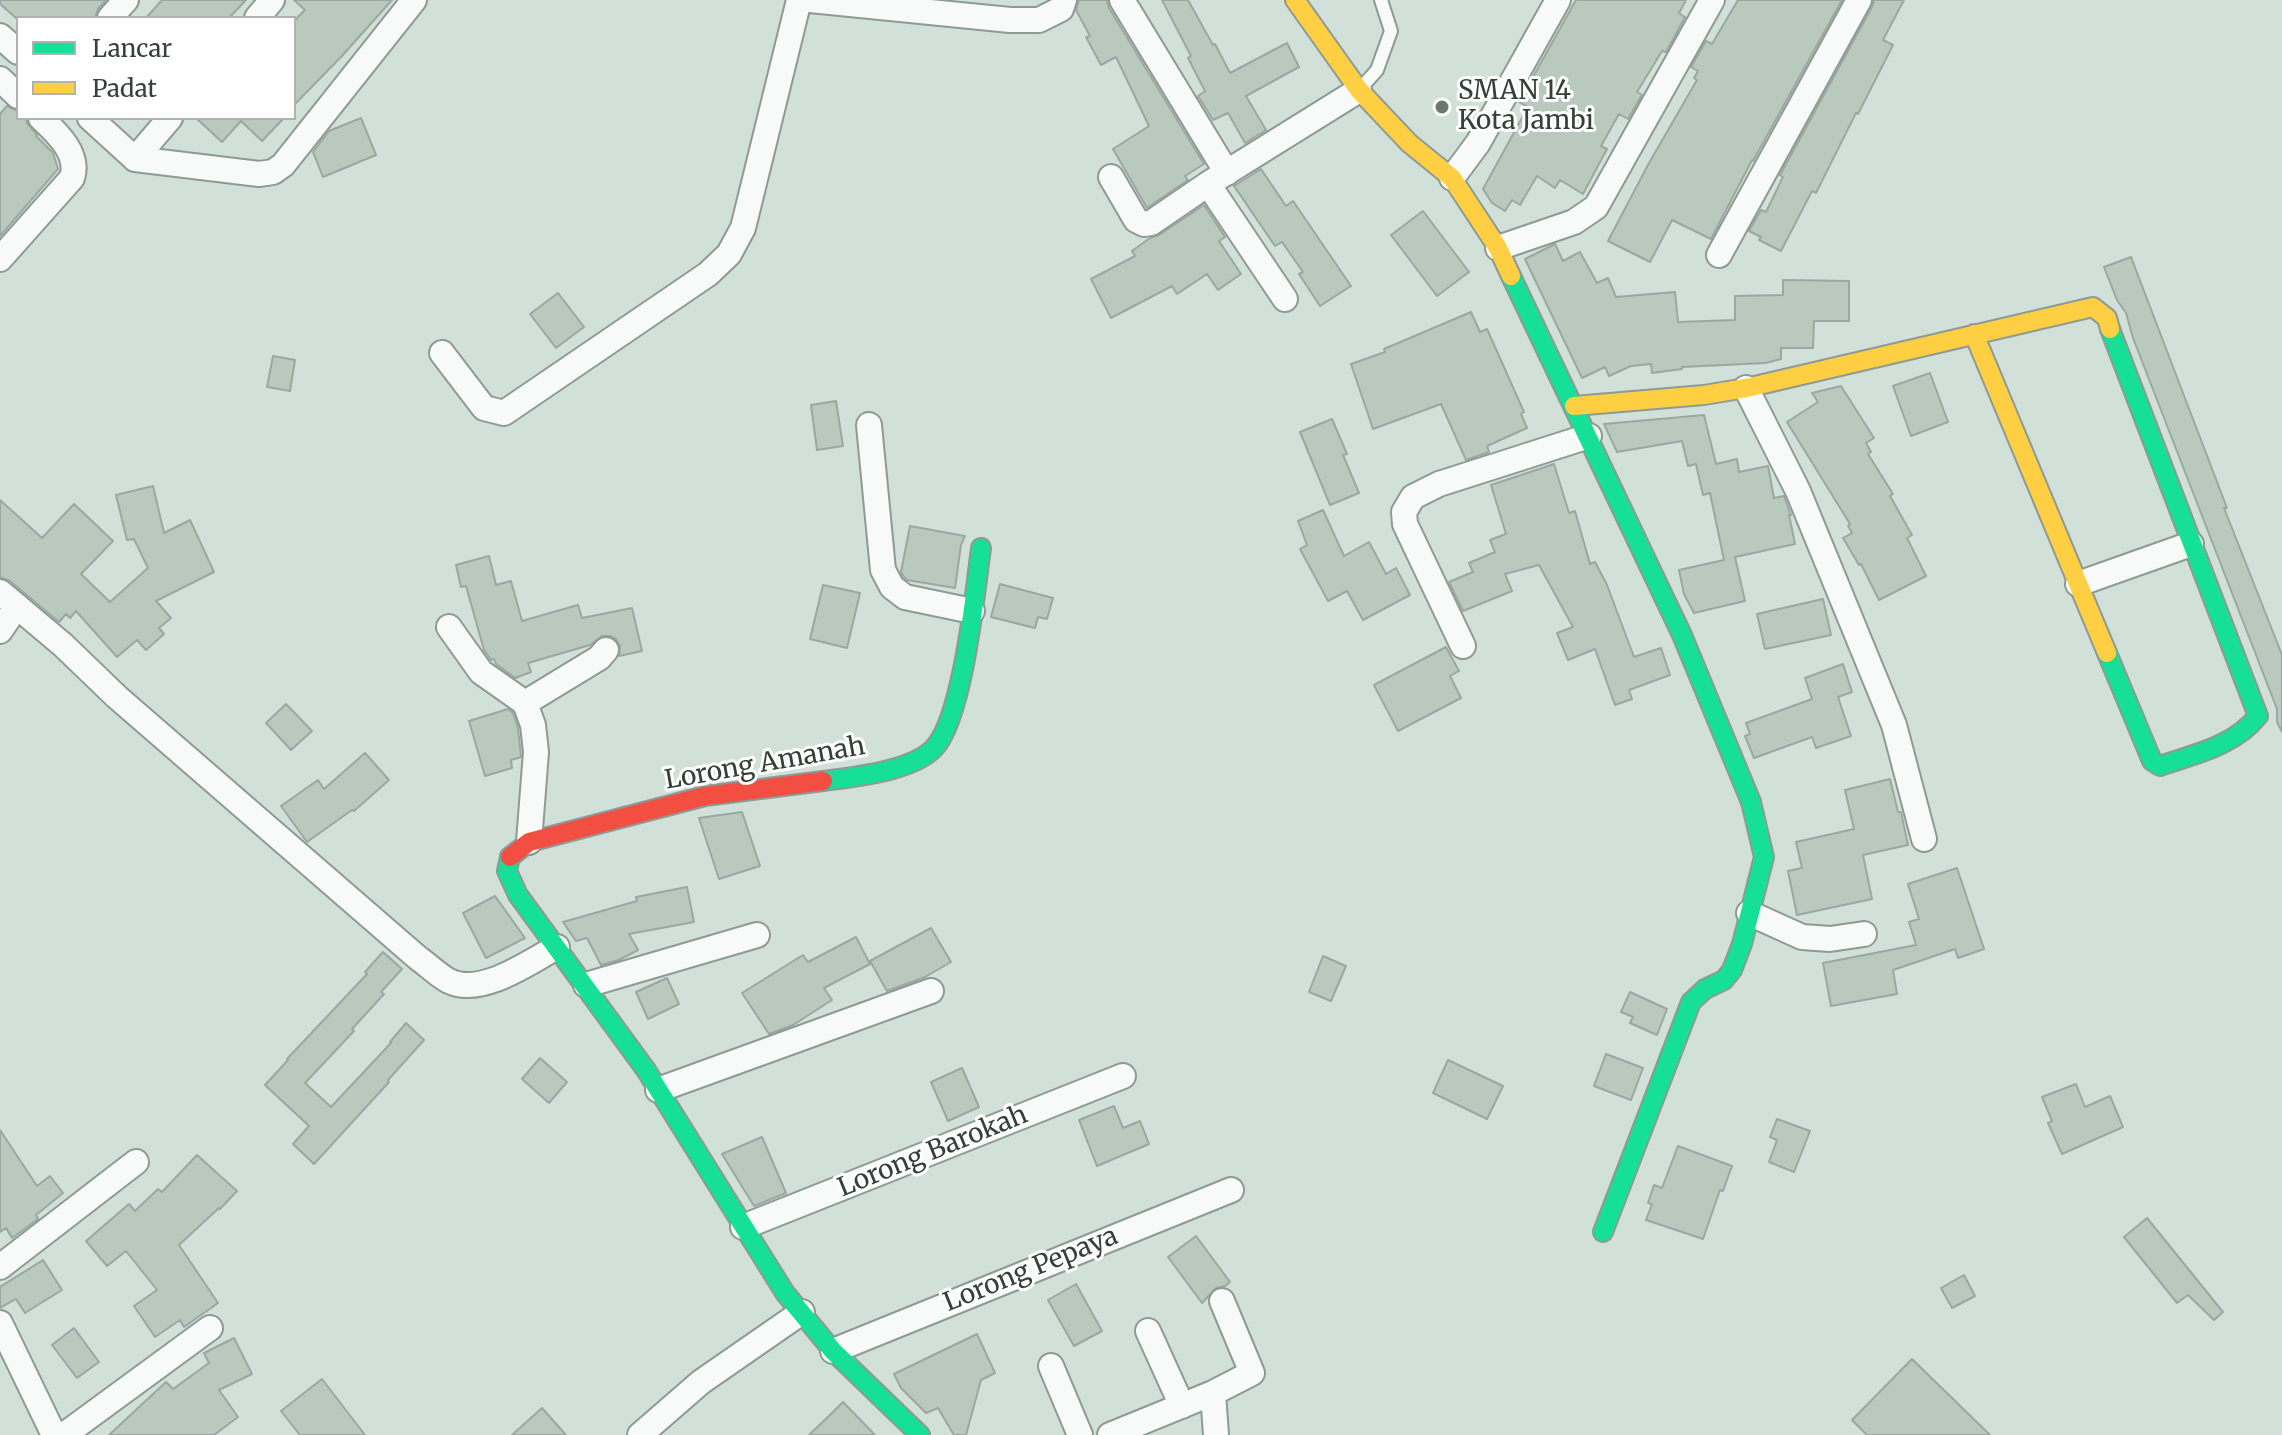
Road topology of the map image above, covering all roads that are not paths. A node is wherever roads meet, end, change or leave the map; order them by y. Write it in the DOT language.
graph roads {
  1 [pos="126,0"];
  2 [pos="272,0"];
  3 [pos="414,0"];
  4 [pos="799,0"];
  5 [pos="810,0"];
  6 [pos="1064,0"];
  7 [pos="1122,0"];
  8 [pos="1295,0"];
  9 [pos="1381,0"];
  10 [pos="1558,0"];
  11 [pos="1712,0"];
  12 [pos="1859,0"];
  13 [pos="112,16"];
  14 [pos="259,16"];
  15 [pos="0,36"];
  16 [pos="16,50"];
  17 [pos="1359,90"];
  18 [pos="43,120"];
  19 [pos="92,120"];
  20 [pos="168,120"];
  21 [pos="135,159"];
  22 [pos="1111,177"];
  23 [pos="1452,178"];
  24 [pos="1217,179"];
  25 [pos="1498,248"];
  26 [pos="1719,255"];
  27 [pos="0,259"];
  28 [pos="1285,299"];
  29 [pos="1974,334"];
  30 [pos="442,353"];
  31 [pos="1746,388"];
  32 [pos="1574,406"];
  33 [pos="869,425"];
  34 [pos="1589,436"];
  35 [pos="2191,544"];
  36 [pos="981,548"];
  37 [pos="2078,584"];
  38 [pos="9,599"];
  39 [pos="972,611"];
  40 [pos="449,627"];
  41 [pos="0,631"];
  42 [pos="1463,646"];
  43 [pos="606,650"];
  44 [pos="525,703"];
  45 [pos="1924,839"];
  46 [pos="529,842"];
  47 [pos="1749,913"];
  48 [pos="1864,934"];
  49 [pos="757,935"];
  50 [pos="557,947"];
  51 [pos="586,985"];
  52 [pos="931,991"];
  53 [pos="1123,1076"];
  54 [pos="658,1090"];
  55 [pos="136,1162"];
  56 [pos="1231,1190"];
  57 [pos="743,1227"];
  58 [pos="1603,1232"];
  59 [pos="0,1267"];
  60 [pos="1222,1301"];
  61 [pos="802,1312"];
  62 [pos="0,1323"];
  63 [pos="210,1328"];
  64 [pos="1148,1331"];
  65 [pos="833,1351"];
  66 [pos="1051,1366"];
  67 [pos="1213,1393"];
  68 [pos="1182,1406"];
  69 [pos="54,1435"];
  70 [pos="64,1435"];
  71 [pos="640,1435"];
  72 [pos="920,1435"];
  73 [pos="1080,1435"];
  74 [pos="1110,1435"];
  75 [pos="1216,1435"];
  1 -- 13 [label="street"];
  2 -- 14 [label="street"];
  3 -- 21 [label="street"];
  4 -- 30 [label="street"];
  5 -- 6 [label="street"];
  7 -- 24 [label="street"];
  8 -- 17 [label="street"];
  9 -- 17 [label="lane"];
  10 -- 23 [label="street"];
  11 -- 25 [label="street"];
  12 -- 26 [label="street"];
  15 -- 16 [label="street"];
  17 -- 23 [label="street"];
  17 -- 24 [label="street"];
  18 -- 27 [label="street"];
  19 -- 21 [label="street"];
  20 -- 21 [label="street"];
  22 -- 24 [label="street"];
  23 -- 25 [label="street"];
  24 -- 28 [label="street"];
  25 -- 32 [label="street"];
  29 -- 31 [label="street"];
  29 -- 35 [label="street"];
  29 -- 37 [label="street"];
  31 -- 32 [label="street"];
  31 -- 45 [label="street"];
  32 -- 34 [label="street"];
  33 -- 39 [label="street"];
  34 -- 42 [label="street"];
  34 -- 47 [label="street"];
  35 -- 37 [label="street"];
  35 -- 37 [label="street"];
  36 -- 39 [label="street, Lorong Amanah"];
  38 -- 41 [label="street"];
  38 -- 50 [label="street"];
  39 -- 46 [label="street, Lorong Amanah"];
  40 -- 44 [label="street"];
  43 -- 44 [label="street"];
  44 -- 46 [label="street"];
  46 -- 50 [label="street"];
  47 -- 48 [label="street"];
  47 -- 58 [label="street"];
  49 -- 51 [label="street"];
  50 -- 51 [label="street"];
  51 -- 54 [label="street"];
  52 -- 54 [label="street"];
  53 -- 57 [label="street, Lorong Barokah"];
  54 -- 57 [label="street"];
  55 -- 59 [label="street"];
  56 -- 65 [label="street, Lorong Pepaya"];
  57 -- 61 [label="street"];
  60 -- 67 [label="street"];
  61 -- 65 [label="street"];
  61 -- 71 [label="street"];
  62 -- 69 [label="street"];
  63 -- 70 [label="street"];
  64 -- 68 [label="street"];
  65 -- 72 [label="street"];
  66 -- 73 [label="street"];
  67 -- 68 [label="street"];
  67 -- 75 [label="street"];
  68 -- 74 [label="street"];
}
